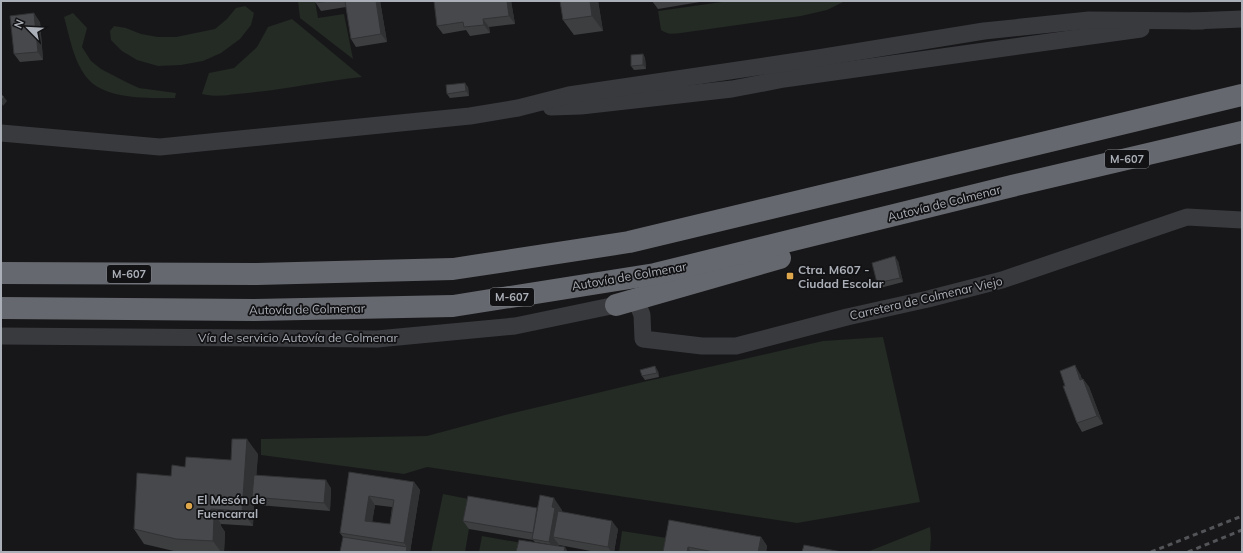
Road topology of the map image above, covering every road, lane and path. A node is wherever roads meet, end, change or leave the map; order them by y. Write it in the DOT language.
graph roads {
  1 [pos="1242,19"];
  2 [pos="1203,20"];
  3 [pos="1003,40"];
  4 [pos="963,46"];
  5 [pos="784,79"];
  6 [pos="1242,95"];
  7 [pos="518,108"];
  8 [pos="1242,132"];
  9 [pos="1,133"];
  10 [pos="1012,186"];
  11 [pos="1242,220"];
  12 [pos="1,274"];
  13 [pos="626,302"];
  14 [pos="1,308"];
  15 [pos="1,336"];
  1 -- 2 [label="street"];
  2 -- 3 [label="street"];
  2 -- 5 [label="street"];
  2 -- 7 [label="street"];
  4 -- 5 [label="street"];
  5 -- 7 [label="street"];
  6 -- 12 [label="highway, M-607"];
  7 -- 9 [label="street"];
  8 -- 10 [label="highway, Autovía de Colmenar / M-607"];
  10 -- 13 [label="highway"];
  10 -- 14 [label="highway, Autovía de Colmenar / M-607"];
  11 -- 13 [label="street, Carretera de Colmenar Viejo"];
  13 -- 15 [label="street, Vía de servicio Autovía de Colmenar"];
}
